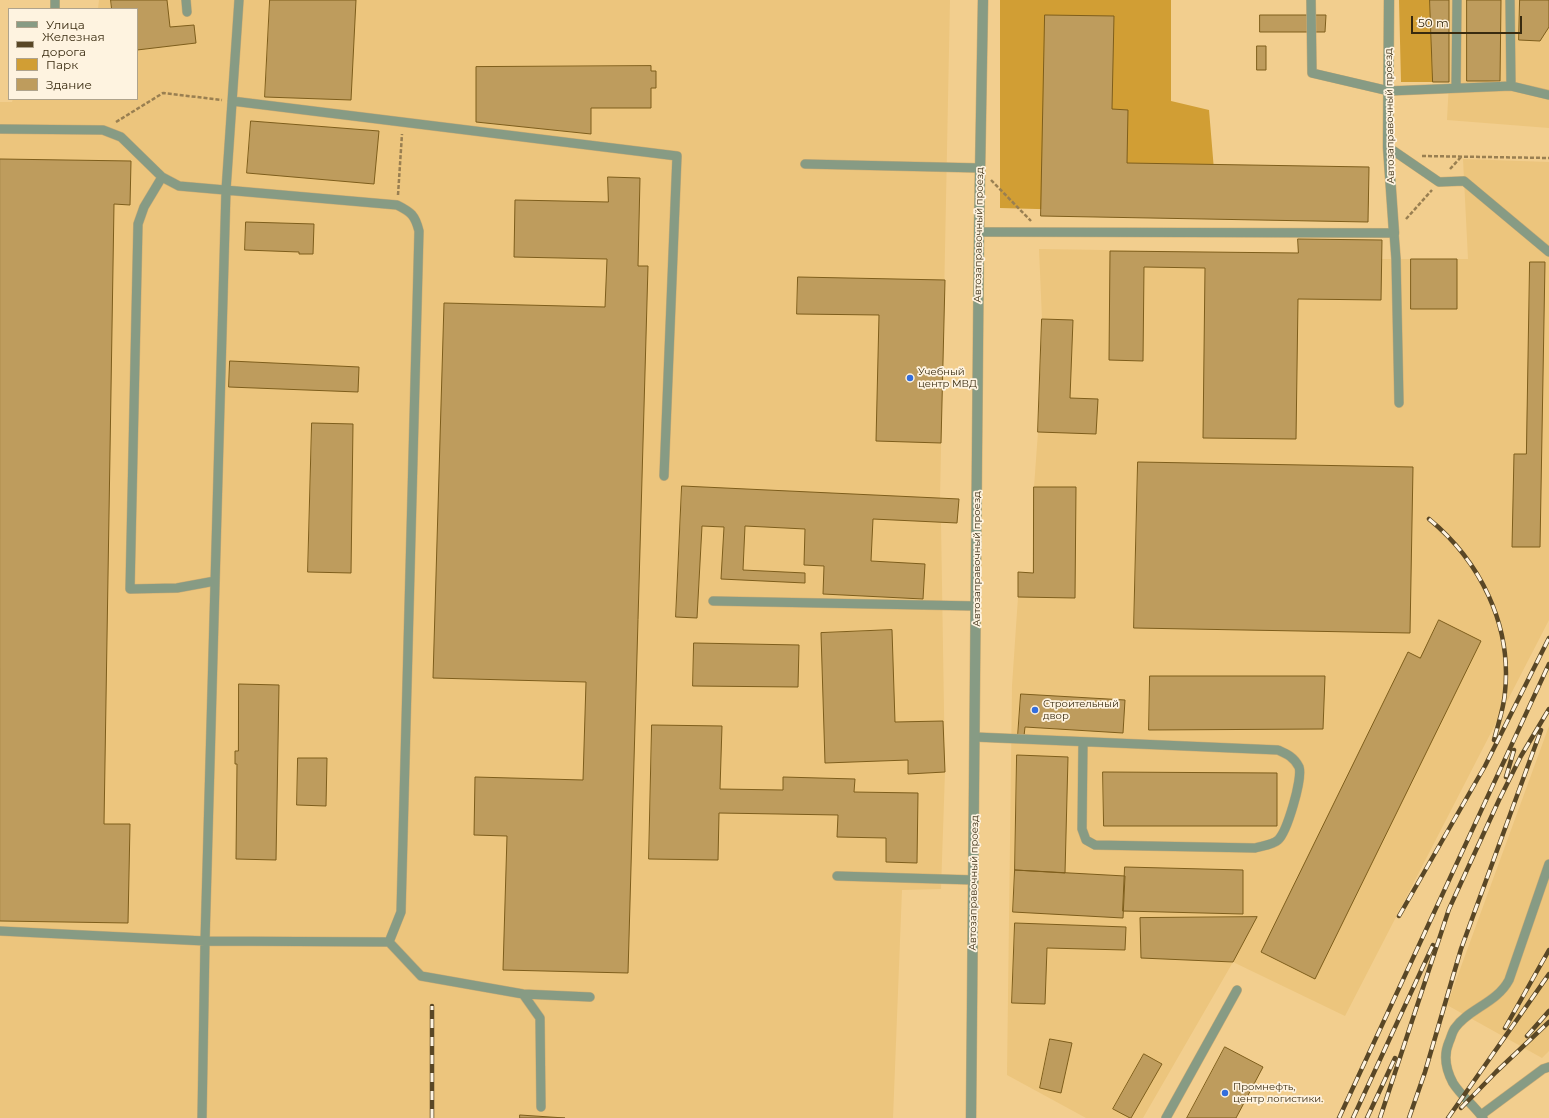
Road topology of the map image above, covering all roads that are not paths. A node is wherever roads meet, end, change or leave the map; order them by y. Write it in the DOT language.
graph roads {
  1 [pos="186,0"];
  2 [pos="239,0"];
  3 [pos="983,0"];
  4 [pos="1311,0"];
  5 [pos="1388,0"];
  6 [pos="1457,0"];
  7 [pos="1510,0"];
  8 [pos="187,12"];
  9 [pos="1511,86"];
  10 [pos="1456,88"];
  11 [pos="1389,92"];
  12 [pos="1549,95"];
  13 [pos="232,102"];
  14 [pos="0,129"];
  15 [pos="1388,147"];
  16 [pos="805,164"];
  17 [pos="980,168"];
  18 [pos="162,177"];
  19 [pos="226,190"];
  20 [pos="979,232"];
  21 [pos="1394,233"];
  22 [pos="1549,252"];
  23 [pos="1399,403"];
  24 [pos="664,476"];
  25 [pos="215,581"];
  26 [pos="713,601"];
  27 [pos="976,606"];
  28 [pos="975,737"];
  29 [pos="1084,742"];
  30 [pos="1549,864"];
  31 [pos="836,876"];
  32 [pos="974,880"];
  33 [pos="0,931"];
  34 [pos="205,941"];
  35 [pos="389,942"];
  36 [pos="1238,990"];
  37 [pos="523,994"];
  38 [pos="590,997"];
  39 [pos="1549,1067"];
  40 [pos="541,1107"];
  41 [pos="1482,1116"];
  42 [pos="202,1118"];
  43 [pos="971,1118"];
  44 [pos="1166,1118"];
  1 -- 8 [label="lane"];
  2 -- 13 [label="lane"];
  3 -- 17 [label="street, Автозаправочный проезд"];
  4 -- 11 [label="lane"];
  5 -- 11 [label="street, Автозаправочный проезд"];
  6 -- 10 [label="lane"];
  7 -- 9 [label="lane"];
  9 -- 10 [label="lane"];
  9 -- 12 [label="lane"];
  10 -- 11 [label="lane"];
  11 -- 15 [label="street, Автозаправочный проезд"];
  13 -- 19 [label="lane"];
  13 -- 24 [label="lane"];
  14 -- 18 [label="lane"];
  15 -- 21 [label="street, Автозаправочный проезд"];
  15 -- 22 [label="lane"];
  16 -- 17 [label="lane"];
  17 -- 20 [label="street, Автозаправочный проезд"];
  18 -- 19 [label="lane"];
  18 -- 25 [label="lane"];
  19 -- 25 [label="lane"];
  19 -- 35 [label="lane"];
  20 -- 21 [label="lane"];
  20 -- 27 [label="street, Автозаправочный проезд"];
  21 -- 23 [label="lane"];
  25 -- 34 [label="lane"];
  26 -- 27 [label="lane"];
  27 -- 28 [label="street, Автозаправочный проезд"];
  28 -- 29 [label="lane"];
  28 -- 32 [label="street, Автозаправочный проезд"];
  29 -- 29 [label="lane"];
  30 -- 41 [label="lane"];
  31 -- 32 [label="lane"];
  32 -- 43 [label="street, Автозаправочный проезд"];
  33 -- 34 [label="lane"];
  34 -- 35 [label="lane"];
  34 -- 42 [label="lane"];
  35 -- 37 [label="lane"];
  36 -- 44 [label="lane"];
  37 -- 38 [label="lane"];
  37 -- 40 [label="lane"];
  39 -- 41 [label="lane"];
}
